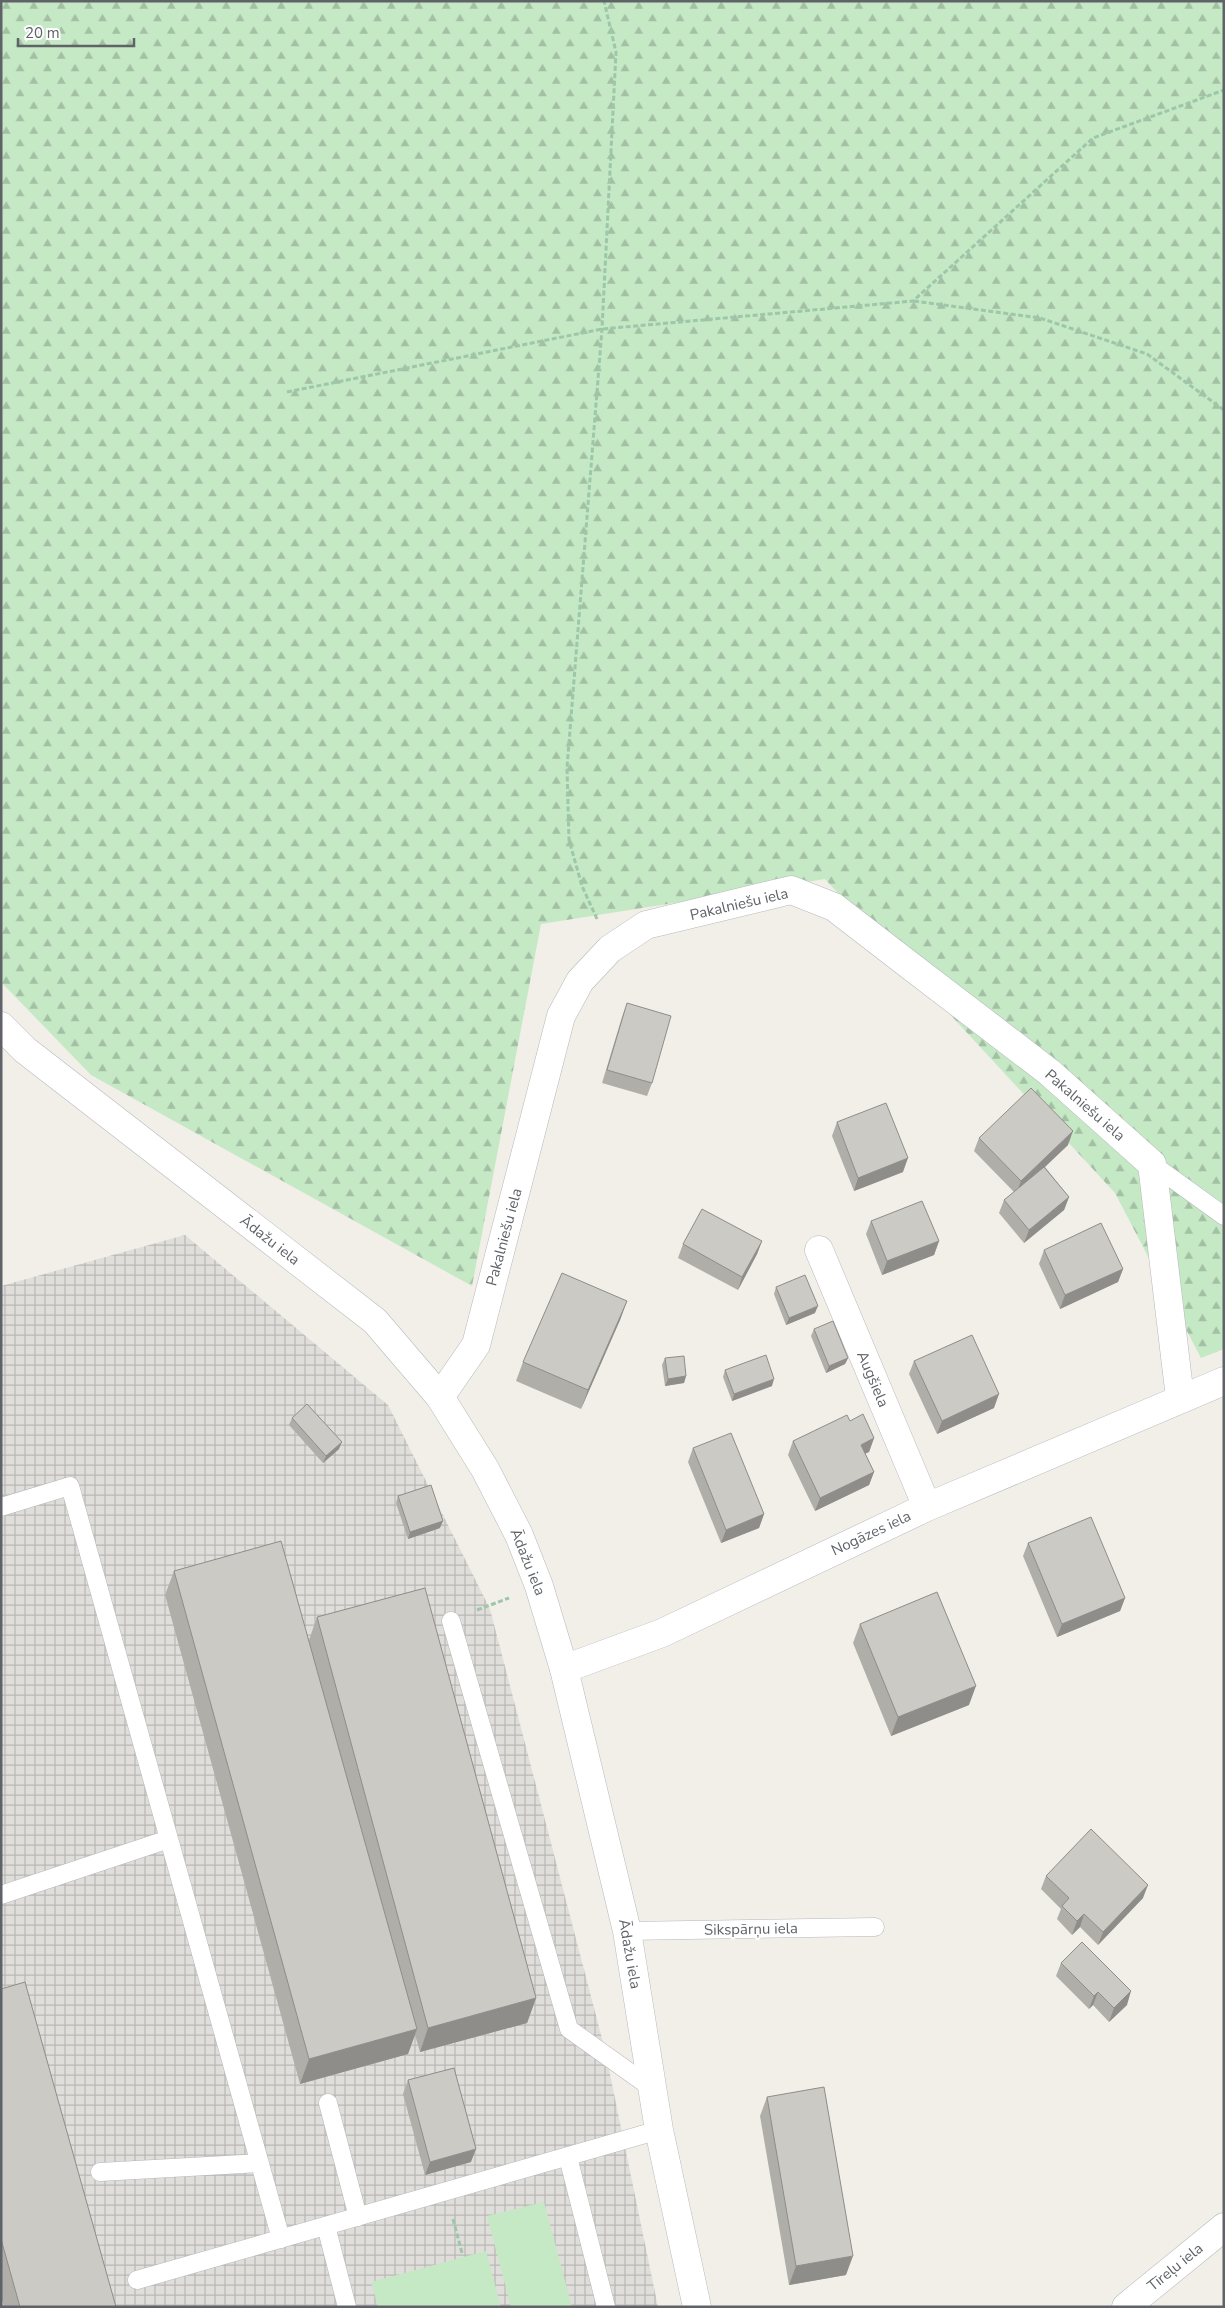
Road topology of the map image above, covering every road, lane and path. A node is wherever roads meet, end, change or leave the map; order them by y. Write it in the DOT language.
graph roads {
  1 [pos="604,1"];
  2 [pos="1224,90"];
  3 [pos="914,301"];
  4 [pos="602,329"];
  5 [pos="287,392"];
  6 [pos="1224,410"];
  7 [pos="610,949"];
  8 [pos="1,1026"];
  9 [pos="1152,1164"];
  10 [pos="1224,1216"];
  11 [pos="819,1250"];
  12 [pos="1224,1381"];
  13 [pos="440,1397"];
  14 [pos="1180,1398"];
  15 [pos="1,1507"];
  16 [pos="926,1507"];
  17 [pos="512,1596"];
  18 [pos="451,1621"];
  19 [pos="564,1669"];
  20 [pos="169,1839"];
  21 [pos="1,1895"];
  22 [pos="875,1927"];
  23 [pos="627,1931"];
  24 [pos="653,2089"];
  25 [pos="328,2103"];
  26 [pos="660,2130"];
  27 [pos="568,2157"];
  28 [pos="260,2163"];
  29 [pos="100,2172"];
  30 [pos="446,2192"];
  31 [pos="358,2217"];
  32 [pos="326,2226"];
  33 [pos="1224,2227"];
  34 [pos="282,2239"];
  35 [pos="462,2253"];
  36 [pos="137,2280"];
  37 [pos="346,2307"];
  38 [pos="606,2307"];
  39 [pos="697,2307"];
  40 [pos="1126,2307"];
  1 -- 4 [label="path"];
  2 -- 3 [label="path"];
  3 -- 4 [label="path"];
  3 -- 6 [label="path"];
  4 -- 5 [label="path"];
  4 -- 7 [label="path"];
  7 -- 9 [label="street, Pakalniešu iela"];
  7 -- 13 [label="street, Pakalniešu iela"];
  8 -- 13 [label="street, Ādažu iela"];
  9 -- 10 [label="lane"];
  9 -- 14 [label="street"];
  11 -- 16 [label="street, Augšiela"];
  12 -- 14 [label="street, Nogāzes iela"];
  13 -- 19 [label="street, Ādažu iela"];
  14 -- 16 [label="street, Nogāzes iela"];
  15 -- 20 [label="lane"];
  16 -- 19 [label="street, Nogāzes iela"];
  17 -- 18 [label="path"];
  18 -- 24 [label="lane"];
  19 -- 23 [label="street, Ādažu iela"];
  20 -- 21 [label="lane"];
  20 -- 28 [label="lane"];
  22 -- 23 [label="lane, Sikspārņu iela"];
  23 -- 24 [label="street, Ādažu iela"];
  24 -- 26 [label="street, Ādažu iela"];
  25 -- 31 [label="lane"];
  26 -- 27 [label="lane"];
  26 -- 39 [label="street, Ādažu iela"];
  27 -- 30 [label="lane"];
  27 -- 38 [label="lane"];
  28 -- 29 [label="lane"];
  28 -- 34 [label="lane"];
  30 -- 31 [label="lane"];
  30 -- 35 [label="path"];
  31 -- 32 [label="lane"];
  32 -- 34 [label="lane"];
  32 -- 37 [label="lane"];
  33 -- 40 [label="street, Tīreļu iela"];
  34 -- 36 [label="lane"];
}
